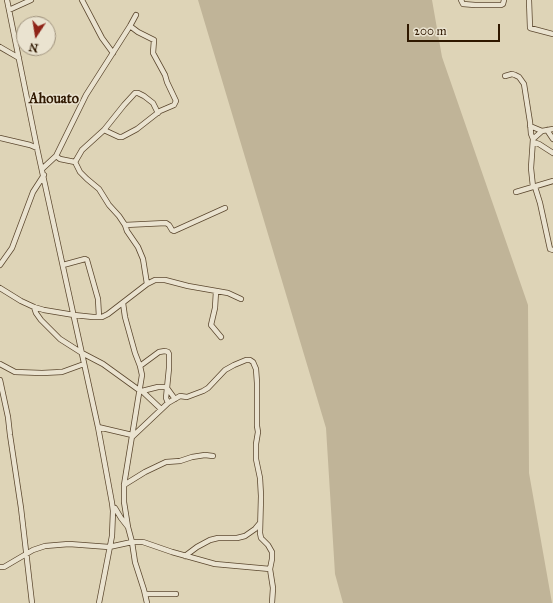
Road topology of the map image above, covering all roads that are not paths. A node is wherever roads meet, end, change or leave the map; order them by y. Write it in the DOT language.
graph roads {
  1 [pos="7,0"];
  2 [pos="31,0"];
  3 [pos="82,0"];
  4 [pos="461,0"];
  5 [pos="504,0"];
  6 [pos="529,0"];
  7 [pos="9,10"];
  8 [pos="136,15"];
  9 [pos="130,26"];
  10 [pos="553,34"];
  11 [pos="0,47"];
  12 [pos="113,53"];
  13 [pos="19,58"];
  14 [pos="505,76"];
  15 [pos="158,113"];
  16 [pos="530,126"];
  17 [pos="553,129"];
  18 [pos="104,130"];
  19 [pos="545,130"];
  20 [pos="553,137"];
  21 [pos="0,138"];
  22 [pos="533,140"];
  23 [pos="553,146"];
  24 [pos="37,148"];
  25 [pos="553,153"];
  26 [pos="56,156"];
  27 [pos="74,162"];
  28 [pos="42,169"];
  29 [pos="44,175"];
  30 [pos="553,181"];
  31 [pos="534,187"];
  32 [pos="516,192"];
  33 [pos="225,208"];
  34 [pos="125,225"];
  35 [pos="553,250"];
  36 [pos="0,265"];
  37 [pos="63,265"];
  38 [pos="147,284"];
  39 [pos="0,288"];
  40 [pos="216,291"];
  41 [pos="241,299"];
  42 [pos="123,303"];
  43 [pos="34,307"];
  44 [pos="74,315"];
  45 [pos="99,317"];
  46 [pos="221,337"];
  47 [pos="82,353"];
  48 [pos="0,364"];
  49 [pos="84,364"];
  50 [pos="140,366"];
  51 [pos="0,380"];
  52 [pos="167,387"];
  53 [pos="140,390"];
  54 [pos="175,399"];
  55 [pos="168,403"];
  56 [pos="161,409"];
  57 [pos="98,427"];
  58 [pos="132,436"];
  59 [pos="213,456"];
  60 [pos="124,485"];
  61 [pos="124,502"];
  62 [pos="112,503"];
  63 [pos="116,512"];
  64 [pos="260,523"];
  65 [pos="128,527"];
  66 [pos="132,542"];
  67 [pos="109,547"];
  68 [pos="26,554"];
  69 [pos="185,556"];
  70 [pos="0,567"];
  71 [pos="270,569"];
  72 [pos="145,594"];
  73 [pos="176,594"];
  74 [pos="32,603"];
  75 [pos="99,603"];
  76 [pos="147,603"];
  77 [pos="272,603"];
  1 -- 7 [label="street"];
  2 -- 7 [label="street"];
  3 -- 12 [label="street"];
  4 -- 5 [label="street"];
  6 -- 10 [label="street"];
  7 -- 13 [label="street"];
  8 -- 9 [label="street"];
  9 -- 12 [label="street"];
  9 -- 15 [label="street"];
  11 -- 13 [label="street"];
  12 -- 26 [label="street"];
  13 -- 24 [label="street"];
  14 -- 16 [label="street"];
  15 -- 18 [label="street"];
  15 -- 18 [label="street"];
  16 -- 19 [label="street"];
  16 -- 22 [label="street"];
  17 -- 19 [label="street"];
  18 -- 27 [label="street"];
  19 -- 20 [label="street"];
  19 -- 22 [label="street"];
  20 -- 23 [label="street"];
  21 -- 24 [label="street"];
  22 -- 25 [label="street"];
  22 -- 31 [label="street"];
  24 -- 28 [label="street"];
  26 -- 27 [label="street"];
  26 -- 28 [label="street"];
  27 -- 34 [label="street"];
  28 -- 29 [label="street"];
  29 -- 36 [label="street"];
  29 -- 37 [label="street"];
  30 -- 31 [label="street"];
  31 -- 32 [label="street"];
  31 -- 35 [label="street"];
  33 -- 34 [label="street"];
  34 -- 38 [label="street"];
  37 -- 44 [label="street"];
  37 -- 45 [label="street"];
  38 -- 40 [label="street"];
  38 -- 42 [label="street"];
  39 -- 43 [label="street"];
  40 -- 41 [label="street"];
  40 -- 46 [label="street"];
  42 -- 45 [label="street"];
  42 -- 50 [label="street"];
  43 -- 44 [label="street"];
  43 -- 47 [label="street"];
  44 -- 45 [label="street"];
  44 -- 47 [label="street"];
  47 -- 49 [label="street"];
  47 -- 53 [label="street"];
  48 -- 49 [label="street"];
  49 -- 57 [label="street"];
  50 -- 52 [label="street"];
  50 -- 53 [label="street"];
  51 -- 68 [label="street"];
  52 -- 53 [label="street"];
  52 -- 54 [label="street"];
  52 -- 55 [label="street"];
  53 -- 56 [label="street"];
  53 -- 58 [label="street"];
  54 -- 55 [label="street"];
  54 -- 64 [label="street"];
  55 -- 56 [label="street"];
  56 -- 58 [label="street"];
  57 -- 58 [label="street"];
  57 -- 62 [label="street"];
  58 -- 60 [label="street"];
  59 -- 60 [label="street"];
  60 -- 61 [label="street"];
  61 -- 63 [label="street"];
  61 -- 65 [label="street"];
  62 -- 63 [label="street"];
  62 -- 67 [label="street"];
  63 -- 65 [label="street"];
  64 -- 69 [label="street"];
  64 -- 71 [label="street"];
  65 -- 66 [label="street"];
  66 -- 67 [label="street"];
  66 -- 69 [label="street"];
  66 -- 72 [label="street"];
  67 -- 68 [label="street"];
  67 -- 75 [label="street"];
  68 -- 70 [label="street"];
  68 -- 74 [label="street"];
  69 -- 71 [label="street"];
  71 -- 77 [label="street"];
  72 -- 73 [label="street"];
  72 -- 76 [label="street"];
}
